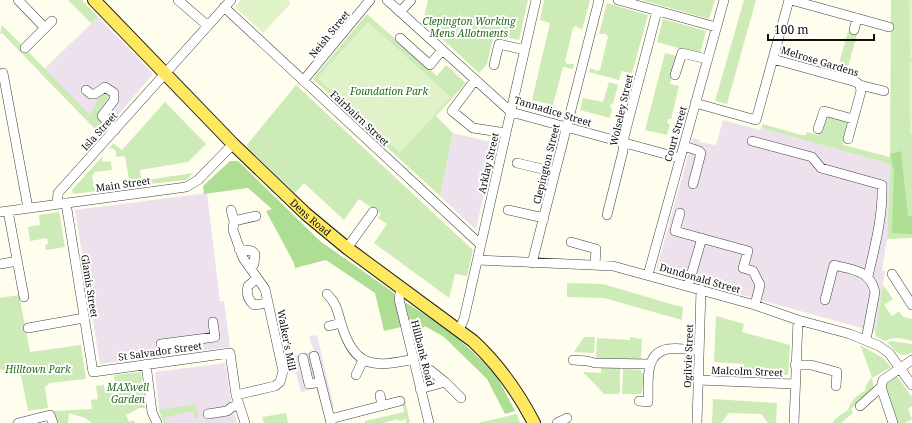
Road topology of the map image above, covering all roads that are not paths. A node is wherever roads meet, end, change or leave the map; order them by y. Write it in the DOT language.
graph roads {
  1 [pos="18,0"];
  2 [pos="94,0"];
  3 [pos="178,0"];
  4 [pos="370,0"];
  5 [pos="387,0"];
  6 [pos="411,0"];
  7 [pos="536,0"];
  8 [pos="599,0"];
  9 [pos="618,0"];
  10 [pos="724,0"];
  11 [pos="790,0"];
  12 [pos="226,3"];
  13 [pos="657,11"];
  14 [pos="400,12"];
  15 [pos="857,18"];
  16 [pos="52,21"];
  17 [pos="208,26"];
  18 [pos="716,27"];
  19 [pos="889,27"];
  20 [pos="45,28"];
  21 [pos="854,30"];
  22 [pos="400,38"];
  23 [pos="25,48"];
  24 [pos="442,50"];
  25 [pos="525,50"];
  26 [pos="707,59"];
  27 [pos="773,59"];
  28 [pos="494,65"];
  29 [pos="3,72"];
  30 [pos="164,74"];
  31 [pos="676,75"];
  32 [pos="303,80"];
  33 [pos="475,80"];
  34 [pos="860,85"];
  35 [pos="86,90"];
  36 [pos="884,91"];
  37 [pos="696,104"];
  38 [pos="511,112"];
  39 [pos="853,119"];
  40 [pos="567,128"];
  41 [pos="818,129"];
  42 [pos="115,130"];
  43 [pos="506,133"];
  44 [pos="848,139"];
  45 [pos="752,141"];
  46 [pos="624,143"];
  47 [pos="233,144"];
  48 [pos="684,146"];
  49 [pos="680,158"];
  50 [pos="517,164"];
  51 [pos="555,172"];
  52 [pos="693,184"];
  53 [pos="61,204"];
  54 [pos="28,208"];
  55 [pos="231,210"];
  56 [pos="508,210"];
  57 [pos="4,211"];
  58 [pos="373,212"];
  59 [pos="680,212"];
  60 [pos="607,215"];
  61 [pos="256,216"];
  62 [pos="544,218"];
  63 [pos="234,221"];
  64 [pos="702,238"];
  65 [pos="571,242"];
  66 [pos="481,245"];
  67 [pos="347,248"];
  68 [pos="478,260"];
  69 [pos="17,261"];
  70 [pos="532,263"];
  71 [pos="1,264"];
  72 [pos="595,265"];
  73 [pos="892,274"];
  74 [pos="648,275"];
  75 [pos="868,276"];
  76 [pos="257,278"];
  77 [pos="688,286"];
  78 [pos="401,288"];
  79 [pos="701,290"];
  80 [pos="327,294"];
  81 [pos="24,297"];
  82 [pos="824,300"];
  83 [pos="268,303"];
  84 [pos="755,305"];
  85 [pos="912,305"];
  86 [pos="84,318"];
  87 [pos="798,320"];
  88 [pos="213,322"];
  89 [pos="341,323"];
  90 [pos="329,326"];
  91 [pos="28,328"];
  92 [pos="459,330"];
  93 [pos="866,340"];
  94 [pos="699,350"];
  95 [pos="162,355"];
  96 [pos="314,356"];
  97 [pos="303,358"];
  98 [pos="414,359"];
  99 [pos="363,360"];
  100 [pos="574,360"];
  101 [pos="912,360"];
  102 [pos="146,364"];
  103 [pos="649,364"];
  104 [pos="796,364"];
  105 [pos="900,368"];
  106 [pos="430,370"];
  107 [pos="93,372"];
  108 [pos="356,375"];
  109 [pos="698,380"];
  110 [pos="320,382"];
  111 [pos="445,382"];
  112 [pos="795,384"];
  113 [pos="912,385"];
  114 [pos="836,386"];
  115 [pos="881,387"];
  116 [pos="420,389"];
  117 [pos="236,395"];
  118 [pos="380,395"];
  119 [pos="461,398"];
  120 [pos="400,401"];
  121 [pos="639,402"];
  122 [pos="239,405"];
  123 [pos="382,406"];
  124 [pos="860,406"];
  125 [pos="208,414"];
  126 [pos="568,418"];
  127 [pos="51,419"];
  128 [pos="330,421"];
  129 [pos="18,423"];
  130 [pos="157,423"];
  131 [pos="245,423"];
  132 [pos="429,423"];
  133 [pos="534,423"];
  134 [pos="557,423"];
  135 [pos="697,423"];
  136 [pos="794,423"];
  137 [pos="892,423"];
  1 -- 20 [label="street"];
  2 -- 30 [label="main road, Dens Road"];
  3 -- 17 [label="street"];
  4 -- 32 [label="street, Neish Street"];
  5 -- 14 [label="street, Tannadice Street"];
  6 -- 14 [label="street"];
  7 -- 25 [label="street, Arklay Street"];
  8 -- 40 [label="street, Clepington Street"];
  9 -- 13 [label="street"];
  10 -- 18 [label="street, Court Street"];
  11 -- 15 [label="street"];
  11 -- 27 [label="street"];
  12 -- 17 [label="street, Isla Street"];
  12 -- 32 [label="street, Fairbairn Street"];
  13 -- 18 [label="street"];
  13 -- 46 [label="street, Wolseley Street"];
  14 -- 24 [label="street, Tannadice Street"];
  15 -- 19 [label="street"];
  15 -- 21 [label="street"];
  16 -- 20 [label="street"];
  17 -- 30 [label="street, Isla Street"];
  18 -- 26 [label="street, Court Street"];
  20 -- 23 [label="street"];
  22 -- 24 [label="street"];
  24 -- 33 [label="street, Tannadice Street"];
  25 -- 28 [label="street"];
  25 -- 38 [label="street, Arklay Street"];
  26 -- 31 [label="street"];
  26 -- 37 [label="street, Court Street"];
  27 -- 34 [label="street, Melrose Gardens"];
  27 -- 37 [label="street"];
  29 -- 54 [label="street"];
  30 -- 42 [label="street, Isla Street"];
  30 -- 47 [label="main road, Dens Road"];
  32 -- 66 [label="street, Fairbairn Street"];
  33 -- 38 [label="street, Tannadice Street"];
  33 -- 43 [label="street"];
  34 -- 36 [label="street, Melrose Gardens"];
  34 -- 39 [label="street, Melrose Gardens"];
  35 -- 42 [label="street"];
  37 -- 48 [label="street, Court Street"];
  38 -- 40 [label="street, Tannadice Street"];
  38 -- 43 [label="street, Arklay Street"];
  39 -- 41 [label="street"];
  39 -- 44 [label="street, Melrose Gardens"];
  40 -- 46 [label="street, Tannadice Street"];
  40 -- 51 [label="street, Clepington Street"];
  42 -- 53 [label="street, Isla Street"];
  43 -- 66 [label="street, Arklay Street"];
  45 -- 75 [label="street"];
  46 -- 49 [label="street, Tannadice Street"];
  46 -- 60 [label="street, Wolseley Street"];
  47 -- 53 [label="street, Main Street"];
  47 -- 67 [label="main road, Dens Road"];
  48 -- 49 [label="street, Court Street"];
  48 -- 52 [label="street"];
  49 -- 74 [label="street, Court Street"];
  50 -- 51 [label="street"];
  51 -- 62 [label="street, Clepington Street"];
  53 -- 54 [label="street, Main Street"];
  53 -- 86 [label="street, Glamis Street"];
  54 -- 57 [label="street, Main Street"];
  55 -- 63 [label="street, Walker's Mill"];
  56 -- 62 [label="street"];
  57 -- 69 [label="street"];
  58 -- 67 [label="street"];
  59 -- 64 [label="street"];
  61 -- 63 [label="street"];
  62 -- 70 [label="street, Clepington Street"];
  63 -- 76 [label="street, Walker's Mill"];
  64 -- 77 [label="street"];
  64 -- 84 [label="street"];
  65 -- 72 [label="street"];
  66 -- 68 [label="street, Arklay Street"];
  67 -- 78 [label="main road, Dens Road"];
  68 -- 70 [label="street, Dundonald Street"];
  68 -- 92 [label="street, Arklay Street"];
  69 -- 71 [label="street"];
  69 -- 81 [label="street"];
  70 -- 72 [label="street, Dundonald Street"];
  72 -- 74 [label="street, Dundonald Street"];
  73 -- 85 [label="street"];
  74 -- 77 [label="street, Dundonald Street"];
  75 -- 82 [label="street"];
  75 -- 93 [label="street"];
  76 -- 83 [label="street, Walker's Mill"];
  76 -- 83 [label="street, Walker's Mill"];
  77 -- 79 [label="street, Dundonald Street"];
  78 -- 92 [label="main road, Dens Road"];
  78 -- 98 [label="street, Hillbank Road"];
  79 -- 84 [label="street, Dundonald Street"];
  79 -- 94 [label="street, Ogilvie Street"];
  80 -- 89 [label="street"];
  83 -- 117 [label="street, Walker's Mill"];
  84 -- 87 [label="street, Dundonald Street"];
  86 -- 91 [label="street"];
  86 -- 107 [label="street, Glamis Street"];
  87 -- 93 [label="street, Dundonald Street"];
  87 -- 104 [label="street"];
  88 -- 95 [label="street"];
  89 -- 90 [label="street"];
  89 -- 99 [label="street"];
  92 -- 133 [label="main road, Dens Road"];
  93 -- 105 [label="street, Dundonald Street"];
  94 -- 103 [label="street"];
  94 -- 109 [label="street, Ogilvie Street"];
  95 -- 102 [label="street, St Salvador Street"];
  95 -- 117 [label="street, St Salvador Street"];
  96 -- 110 [label="street"];
  97 -- 110 [label="street"];
  98 -- 99 [label="street"];
  98 -- 116 [label="street, Hillbank Road"];
  99 -- 108 [label="street"];
  100 -- 103 [label="street"];
  101 -- 105 [label="street"];
  102 -- 107 [label="street, St Salvador Street"];
  102 -- 130 [label="street"];
  103 -- 121 [label="street"];
  104 -- 112 [label="street"];
  104 -- 114 [label="street"];
  105 -- 113 [label="street, Dundonald Street"];
  105 -- 115 [label="street"];
  106 -- 111 [label="street"];
  109 -- 112 [label="street, Malcolm Street"];
  109 -- 135 [label="street, Ogilvie Street"];
  110 -- 128 [label="street"];
  111 -- 116 [label="street"];
  111 -- 119 [label="street"];
  112 -- 136 [label="street"];
  115 -- 124 [label="street"];
  115 -- 137 [label="street"];
  116 -- 132 [label="street, Hillbank Road"];
  117 -- 122 [label="street"];
  118 -- 123 [label="street"];
  120 -- 123 [label="street"];
  122 -- 125 [label="street"];
  122 -- 131 [label="street"];
  123 -- 128 [label="street"];
  126 -- 134 [label="street"];
  127 -- 129 [label="street"];
}
